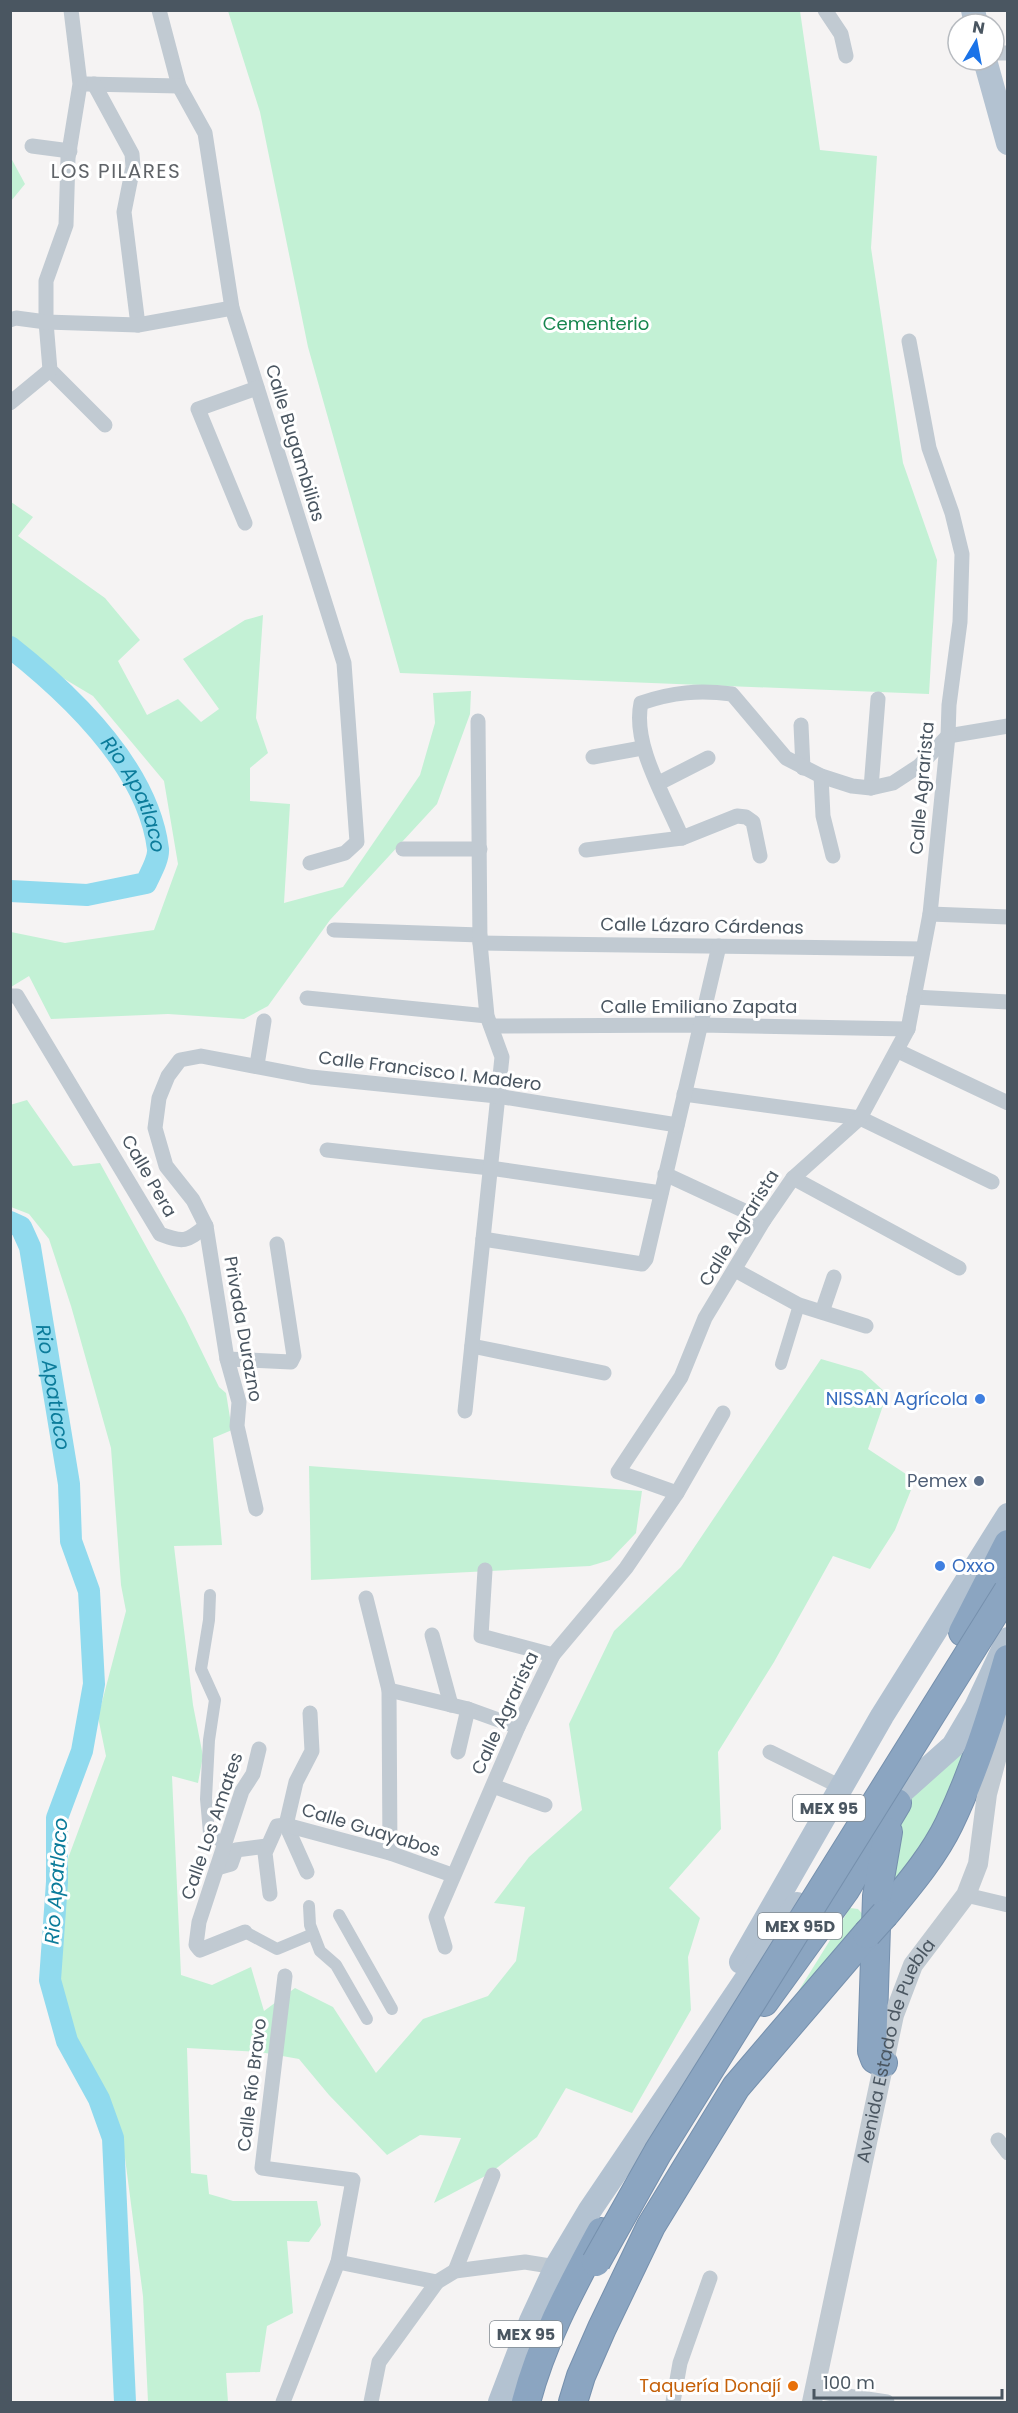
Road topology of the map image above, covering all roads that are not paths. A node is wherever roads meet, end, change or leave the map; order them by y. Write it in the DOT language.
graph roads {
  1 [pos="71,10"];
  2 [pos="159,10"];
  3 [pos="825,10"];
  4 [pos="846,56"];
  5 [pos="988,72"];
  6 [pos="87,84"];
  7 [pos="179,86"];
  8 [pos="1008,143"];
  9 [pos="32,147"];
  10 [pos="70,151"];
  11 [pos="232,308"];
  12 [pos="10,320"];
  13 [pos="46,322"];
  14 [pos="138,325"];
  15 [pos="909,341"];
  16 [pos="50,370"];
  17 [pos="257,388"];
  18 [pos="10,402"];
  19 [pos="101,421"];
  20 [pos="245,523"];
  21 [pos="878,699"];
  22 [pos="478,721"];
  23 [pos="801,725"];
  24 [pos="1008,726"];
  25 [pos="948,736"];
  26 [pos="642,748"];
  27 [pos="593,757"];
  28 [pos="708,758"];
  29 [pos="803,768"];
  30 [pos="821,776"];
  31 [pos="659,783"];
  32 [pos="871,788"];
  33 [pos="682,838"];
  34 [pos="403,849"];
  35 [pos="480,849"];
  36 [pos="586,850"];
  37 [pos="760,856"];
  38 [pos="833,856"];
  39 [pos="310,863"];
  40 [pos="930,914"];
  41 [pos="1008,917"];
  42 [pos="334,930"];
  43 [pos="480,939"];
  44 [pos="719,946"];
  45 [pos="923,949"];
  46 [pos="14,996"];
  47 [pos="914,997"];
  48 [pos="307,998"];
  49 [pos="1008,1002"];
  50 [pos="264,1021"];
  51 [pos="489,1021"];
  52 [pos="700,1025"];
  53 [pos="908,1029"];
  54 [pos="898,1051"];
  55 [pos="180,1060"];
  56 [pos="257,1065"];
  57 [pos="684,1094"];
  58 [pos="497,1096"];
  59 [pos="1008,1103"];
  60 [pos="860,1118"];
  61 [pos="677,1125"];
  62 [pos="327,1150"];
  63 [pos="490,1168"];
  64 [pos="665,1174"];
  65 [pos="793,1178"];
  66 [pos="992,1182"];
  67 [pos="660,1193"];
  68 [pos="764,1220"];
  69 [pos="206,1226"];
  70 [pos="483,1239"];
  71 [pos="278,1244"];
  72 [pos="959,1268"];
  73 [pos="735,1270"];
  74 [pos="834,1277"];
  75 [pos="799,1305"];
  76 [pos="822,1312"];
  77 [pos="866,1326"];
  78 [pos="472,1346"];
  79 [pos="228,1359"];
  80 [pos="781,1364"];
  81 [pos="604,1373"];
  82 [pos="465,1412"];
  83 [pos="723,1413"];
  84 [pos="678,1493"];
  85 [pos="256,1509"];
  86 [pos="1008,1515"];
  87 [pos="1008,1544"];
  88 [pos="485,1570"];
  89 [pos="1008,1591"];
  90 [pos="210,1595"];
  91 [pos="366,1598"];
  92 [pos="1008,1627"];
  93 [pos="963,1632"];
  94 [pos="432,1635"];
  95 [pos="1008,1639"];
  96 [pos="553,1655"];
  97 [pos="1008,1659"];
  98 [pos="389,1690"];
  99 [pos="451,1705"];
  100 [pos="468,1709"];
  101 [pos="310,1713"];
  102 [pos="1008,1715"];
  103 [pos="518,1727"];
  104 [pos="259,1749"];
  105 [pos="458,1752"];
  106 [pos="770,1752"];
  107 [pos="493,1786"];
  108 [pos="841,1787"];
  109 [pos="545,1805"];
  110 [pos="282,1825"];
  111 [pos="225,1845"];
  112 [pos="267,1846"];
  113 [pos="390,1853"];
  114 [pos="217,1868"];
  115 [pos="307,1872"];
  116 [pos="452,1875"];
  117 [pos="270,1894"];
  118 [pos="966,1895"];
  119 [pos="1008,1905"];
  120 [pos="309,1906"];
  121 [pos="339,1915"];
  122 [pos="245,1932"];
  123 [pos="314,1934"];
  124 [pos="445,1947"];
  125 [pos="285,1976"];
  126 [pos="392,2009"];
  127 [pos="367,2019"];
  128 [pos="883,2063"];
  129 [pos="660,2106"];
  130 [pos="493,2175"];
  131 [pos="338,2262"];
  132 [pos="556,2267"];
  133 [pos="455,2271"];
  134 [pos="710,2278"];
  135 [pos="437,2282"];
  136 [pos="813,2397"];
  137 [pos="283,2403"];
  138 [pos="371,2403"];
  139 [pos="500,2403"];
  140 [pos="526,2403"];
  141 [pos="537,2403"];
  142 [pos="556,2403"];
  143 [pos="573,2403"];
  144 [pos="673,2403"];
  145 [pos="887,2403"];
  1 -- 6 [label="street"];
  2 -- 7 [label="street, Calle Bugambilias"];
  3 -- 4 [label="street"];
  5 -- 8 [label="main road"];
  6 -- 7 [label="street"];
  6 -- 10 [label="street"];
  6 -- 14 [label="street"];
  7 -- 11 [label="street, Calle Bugambilias"];
  9 -- 10 [label="street"];
  10 -- 13 [label="street"];
  11 -- 14 [label="street"];
  11 -- 17 [label="street, Calle Bugambilias"];
  12 -- 13 [label="street"];
  13 -- 14 [label="street"];
  13 -- 16 [label="street"];
  15 -- 25 [label="street, Calle Agrarista"];
  16 -- 18 [label="street"];
  16 -- 19 [label="street"];
  17 -- 20 [label="street"];
  17 -- 39 [label="street, Calle Bugambilias"];
  21 -- 32 [label="street"];
  22 -- 35 [label="street"];
  23 -- 29 [label="street"];
  24 -- 25 [label="street"];
  25 -- 32 [label="street"];
  25 -- 40 [label="street, Calle Agrarista"];
  26 -- 27 [label="street"];
  26 -- 29 [label="street"];
  26 -- 31 [label="street"];
  28 -- 31 [label="street"];
  29 -- 30 [label="street"];
  30 -- 32 [label="street"];
  30 -- 38 [label="street"];
  31 -- 33 [label="street"];
  33 -- 36 [label="street"];
  33 -- 37 [label="street"];
  34 -- 35 [label="street"];
  35 -- 43 [label="street"];
  40 -- 41 [label="street"];
  40 -- 45 [label="street, Calle Agrarista"];
  42 -- 43 [label="street, Calle Lázaro Cárdenas"];
  43 -- 44 [label="street, Calle Lázaro Cárdenas"];
  43 -- 51 [label="street"];
  44 -- 45 [label="street, Calle Lázaro Cárdenas"];
  44 -- 52 [label="street"];
  45 -- 47 [label="street, Calle Agrarista"];
  46 -- 69 [label="street, Calle Pera"];
  47 -- 49 [label="street"];
  47 -- 53 [label="street, Calle Agrarista"];
  48 -- 51 [label="street, Calle Emiliano Zapata"];
  50 -- 56 [label="street"];
  51 -- 52 [label="street, Calle Emiliano Zapata"];
  51 -- 58 [label="street"];
  52 -- 53 [label="street, Calle Emiliano Zapata"];
  52 -- 57 [label="street"];
  53 -- 54 [label="street, Calle Agrarista"];
  54 -- 59 [label="street"];
  54 -- 60 [label="street, Calle Agrarista"];
  55 -- 56 [label="street, Calle Francisco I. Madero"];
  55 -- 69 [label="street, Calle Pera"];
  56 -- 58 [label="street, Calle Francisco I. Madero"];
  57 -- 60 [label="street"];
  57 -- 61 [label="street"];
  58 -- 61 [label="street, Calle Francisco I. Madero"];
  58 -- 63 [label="street"];
  60 -- 65 [label="street, Calle Agrarista"];
  60 -- 66 [label="street"];
  61 -- 64 [label="street"];
  62 -- 63 [label="street"];
  63 -- 67 [label="street"];
  63 -- 70 [label="street"];
  64 -- 67 [label="street"];
  64 -- 68 [label="street"];
  65 -- 68 [label="street, Calle Agrarista"];
  65 -- 72 [label="street"];
  67 -- 70 [label="street"];
  68 -- 73 [label="street, Calle Agrarista"];
  69 -- 79 [label="street, Privada Durazno"];
  70 -- 78 [label="street"];
  71 -- 79 [label="street"];
  73 -- 75 [label="street"];
  73 -- 84 [label="street, Calle Agrarista"];
  74 -- 76 [label="street"];
  75 -- 76 [label="street"];
  75 -- 80 [label="street"];
  76 -- 77 [label="street"];
  78 -- 81 [label="street"];
  78 -- 82 [label="street"];
  79 -- 85 [label="street, Privada Durazno"];
  83 -- 84 [label="street"];
  84 -- 96 [label="street, Calle Agrarista"];
  86 -- 108 [label="main road, MEX 95"];
  87 -- 93 [label="highway"];
  88 -- 96 [label="street"];
  89 -- 141 [label="highway, MEX 95D, bridge"];
  90 -- 111 [label="street"];
  91 -- 98 [label="street"];
  92 -- 142 [label="highway, MEX 95D"];
  94 -- 99 [label="street"];
  95 -- 129 [label="main road, MEX 95"];
  96 -- 103 [label="street, Calle Agrarista"];
  97 -- 143 [label="highway"];
  98 -- 99 [label="street"];
  98 -- 113 [label="street"];
  99 -- 100 [label="street"];
  100 -- 103 [label="street"];
  100 -- 105 [label="street"];
  101 -- 110 [label="street"];
  102 -- 118 [label="street, Avenida Estado de Puebla"];
  103 -- 107 [label="street, Calle Agrarista"];
  104 -- 111 [label="street, Calle Los Amates"];
  106 -- 108 [label="street"];
  107 -- 109 [label="street"];
  107 -- 116 [label="street, Calle Agrarista"];
  108 -- 129 [label="main road, MEX 95"];
  110 -- 112 [label="street"];
  110 -- 113 [label="street, Calle Guayabos"];
  110 -- 115 [label="street"];
  111 -- 114 [label="street, Calle Los Amates"];
  112 -- 114 [label="street"];
  112 -- 117 [label="street"];
  113 -- 116 [label="street, Calle Guayabos"];
  114 -- 122 [label="street, Calle Los Amates"];
  116 -- 124 [label="street, Calle Agrarista"];
  118 -- 119 [label="street"];
  118 -- 128 [label="street, Avenida Estado de Puebla"];
  120 -- 123 [label="street"];
  121 -- 126 [label="street"];
  122 -- 123 [label="street"];
  123 -- 127 [label="street"];
  125 -- 131 [label="street, Calle Río Bravo"];
  128 -- 136 [label="street, Avenida Estado de Puebla"];
  128 -- 140 [label="highway"];
  129 -- 132 [label="main road, MEX 95"];
  130 -- 133 [label="street"];
  131 -- 135 [label="street"];
  131 -- 137 [label="street, Calle Río Bravo"];
  132 -- 133 [label="street"];
  132 -- 139 [label="main road, MEX 95"];
  133 -- 135 [label="street"];
  134 -- 144 [label="street"];
  135 -- 138 [label="street"];
  136 -- 145 [label="street"];
}
